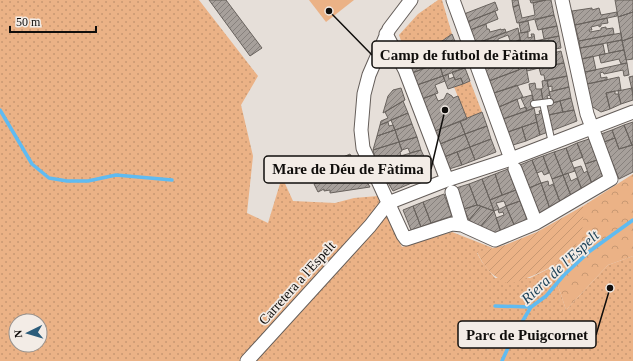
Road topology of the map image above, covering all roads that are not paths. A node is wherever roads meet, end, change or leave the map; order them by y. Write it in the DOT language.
graph roads {
  1 [pos="411,0"];
  2 [pos="453,0"];
  3 [pos="562,0"];
  4 [pos="386,34"];
  5 [pos="550,102"];
  6 [pos="543,103"];
  7 [pos="534,104"];
  8 [pos="633,112"];
  9 [pos="593,128"];
  10 [pos="552,142"];
  11 [pos="513,164"];
  12 [pos="449,186"];
  13 [pos="388,203"];
  14 [pos="536,223"];
  15 [pos="462,225"];
  16 [pos="247,361"];
  1 -- 4 [label="street"];
  2 -- 11 [label="street"];
  3 -- 9 [label="street"];
  4 -- 12 [label="street"];
  4 -- 13 [label="street"];
  5 -- 6 [label="lane"];
  6 -- 7 [label="lane"];
  6 -- 10 [label="lane"];
  8 -- 9 [label="street"];
  9 -- 10 [label="street"];
  9 -- 14 [label="street"];
  10 -- 11 [label="street"];
  11 -- 12 [label="street"];
  11 -- 14 [label="street"];
  12 -- 13 [label="street"];
  12 -- 15 [label="street"];
  13 -- 15 [label="street"];
  13 -- 16 [label="street, Carretera a l'Espelt"];
  14 -- 15 [label="street"];
}
